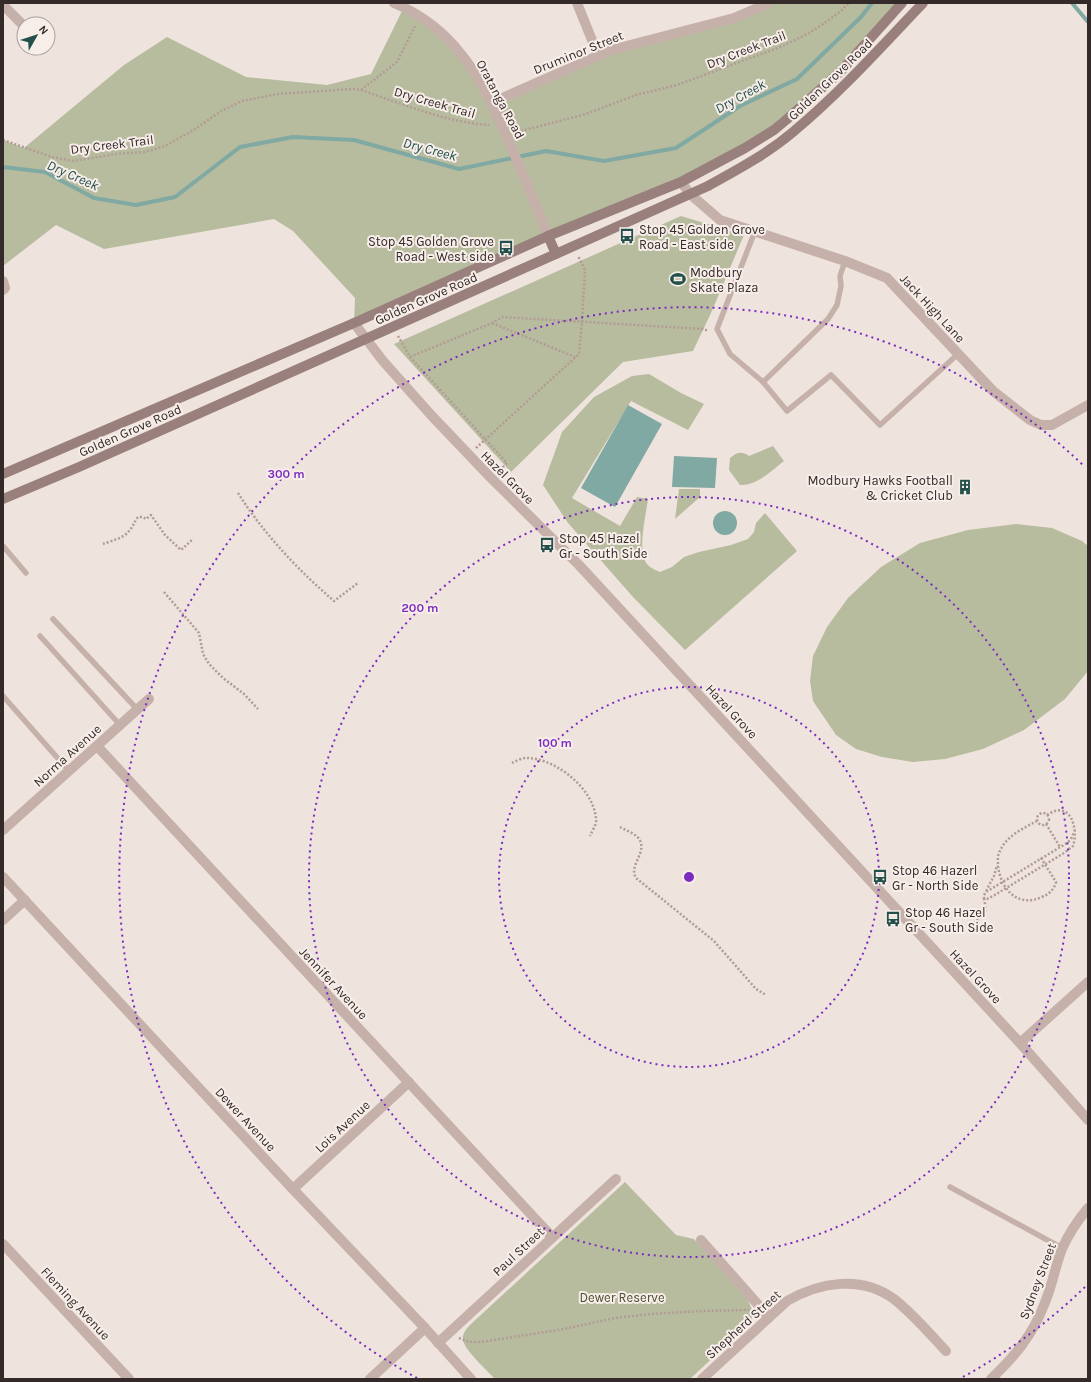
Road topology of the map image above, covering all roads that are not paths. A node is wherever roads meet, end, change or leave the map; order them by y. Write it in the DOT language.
graph roads {
  1 [pos="394,3"];
  2 [pos="577,3"];
  3 [pos="769,3"];
  4 [pos="902,3"];
  5 [pos="924,3"];
  6 [pos="3,4"];
  7 [pos="16,18"];
  8 [pos="598,55"];
  9 [pos="491,102"];
  10 [pos="681,182"];
  11 [pos="690,194"];
  12 [pos="755,231"];
  13 [pos="548,236"];
  14 [pos="556,254"];
  15 [pos="845,261"];
  16 [pos="3,281"];
  17 [pos="3,290"];
  18 [pos="354,323"];
  19 [pos="366,338"];
  20 [pos="958,354"];
  21 [pos="763,382"];
  22 [pos="1088,405"];
  23 [pos="3,474"];
  24 [pos="3,499"];
  25 [pos="3,546"];
  26 [pos="26,573"];
  27 [pos="53,619"];
  28 [pos="40,636"];
  29 [pos="3,696"];
  30 [pos="149,699"];
  31 [pos="137,709"];
  32 [pos="120,725"];
  33 [pos="97,746"];
  34 [pos="68,771"];
  35 [pos="3,830"];
  36 [pos="3,877"];
  37 [pos="25,900"];
  38 [pos="3,920"];
  39 [pos="1088,982"];
  40 [pos="1020,1043"];
  41 [pos="410,1082"];
  42 [pos="1088,1120"];
  43 [pos="616,1179"];
  44 [pos="950,1187"];
  45 [pos="293,1189"];
  46 [pos="1088,1208"];
  47 [pos="552,1237"];
  48 [pos="700,1240"];
  49 [pos="3,1244"];
  50 [pos="1062,1248"];
  51 [pos="769,1317"];
  52 [pos="425,1328"];
  53 [pos="438,1343"];
  54 [pos="946,1350"];
  55 [pos="130,1379"];
  56 [pos="370,1379"];
  57 [pos="471,1379"];
  58 [pos="702,1379"];
  59 [pos="991,1379"];
  1 -- 9 [label="street, Oratanga Road"];
  2 -- 8 [label="street"];
  3 -- 8 [label="street, Druminor Street"];
  4 -- 10 [label="main road, Golden Grove Road"];
  5 -- 11 [label="main road, Golden Grove Road"];
  6 -- 7 [label="street"];
  8 -- 9 [label="street, Druminor Street"];
  9 -- 13 [label="street, Oratanga Road"];
  10 -- 11 [label="street, Jack High Lane"];
  10 -- 13 [label="main road, Golden Grove Road"];
  11 -- 12 [label="street, Jack High Lane"];
  11 -- 14 [label="main road, Golden Grove Road"];
  12 -- 15 [label="street, Jack High Lane"];
  12 -- 21 [label="lane"];
  13 -- 14 [label="main road"];
  13 -- 18 [label="main road, Golden Grove Road"];
  14 -- 19 [label="main road, Golden Grove Road"];
  15 -- 20 [label="street, Jack High Lane"];
  15 -- 21 [label="lane"];
  16 -- 17 [label="street"];
  18 -- 19 [label="street, Hazel Grove"];
  18 -- 23 [label="main road, Golden Grove Road"];
  19 -- 24 [label="main road, Golden Grove Road"];
  19 -- 40 [label="street, Hazel Grove"];
  20 -- 21 [label="lane"];
  20 -- 22 [label="street, Jack High Lane"];
  25 -- 26 [label="lane"];
  27 -- 31 [label="lane"];
  28 -- 32 [label="lane"];
  29 -- 34 [label="lane"];
  30 -- 31 [label="street, Norma Avenue"];
  31 -- 32 [label="street, Norma Avenue"];
  32 -- 33 [label="street, Norma Avenue"];
  33 -- 34 [label="street, Norma Avenue"];
  33 -- 41 [label="street, Jennifer Avenue"];
  34 -- 35 [label="street, Norma Avenue"];
  36 -- 37 [label="street, Dewer Avenue"];
  37 -- 38 [label="street"];
  37 -- 45 [label="street, Dewer Avenue"];
  39 -- 40 [label="street"];
  40 -- 42 [label="street, Hazel Grove"];
  41 -- 45 [label="street, Lois Avenue"];
  41 -- 47 [label="street, Jennifer Avenue"];
  43 -- 47 [label="street, Paul Street"];
  44 -- 50 [label="lane"];
  45 -- 52 [label="street, Dewer Avenue"];
  46 -- 50 [label="street, Sydney Street"];
  47 -- 53 [label="street, Paul Street"];
  48 -- 51 [label="street"];
  49 -- 55 [label="street, Fleming Avenue"];
  50 -- 59 [label="street, Sydney Street"];
  51 -- 54 [label="street, Shepherd Street"];
  51 -- 58 [label="street, Shepherd Street"];
  52 -- 53 [label="street, Dewer Avenue"];
  52 -- 56 [label="street"];
  53 -- 57 [label="street, Dewer Avenue"];
}
